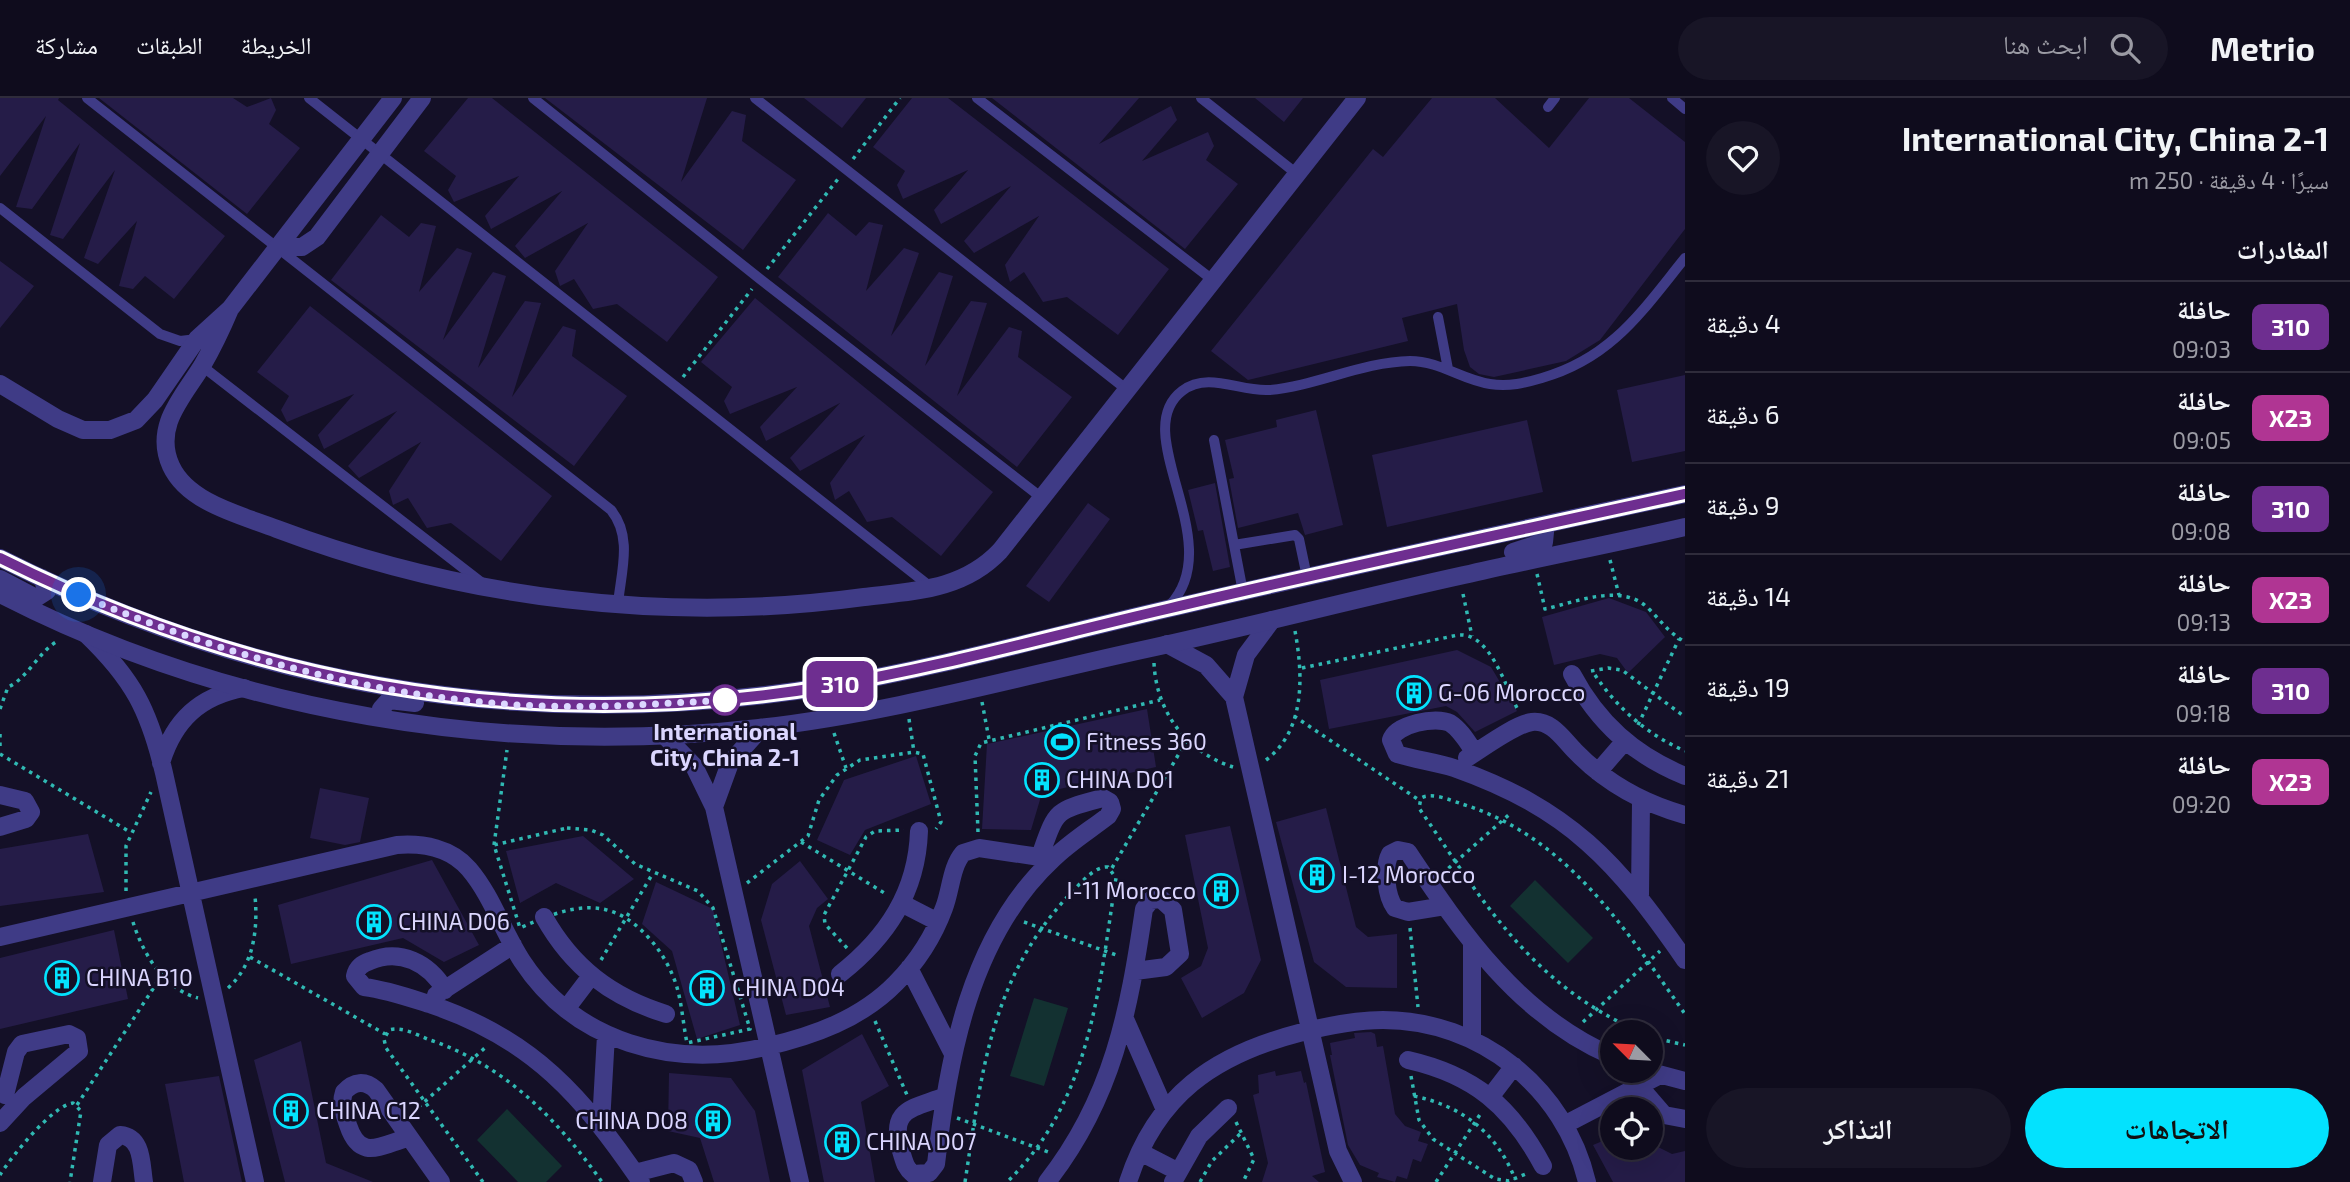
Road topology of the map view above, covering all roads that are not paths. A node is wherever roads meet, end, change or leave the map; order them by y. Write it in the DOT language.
graph roads {
  1 [pos="87,98"];
  2 [pos="309,98"];
  3 [pos="393,98"];
  4 [pos="422,98"];
  5 [pos="533,98"];
  6 [pos="755,98"];
  7 [pos="977,98"];
  8 [pos="1201,98"];
  9 [pos="1357,98"];
  10 [pos="1555,98"];
  11 [pos="1672,98"];
  12 [pos="1548,107"];
  13 [pos="1685,109"];
  14 [pos="361,139"];
  15 [pos="379,153"];
  16 [pos="1297,174"];
  17 [pos="0,208"];
  18 [pos="276,247"];
  19 [pos="1685,258"];
  20 [pos="1214,281"];
  21 [pos="230,309"];
  22 [pos="1438,317"];
  23 [pos="197,338"];
  24 [pos="202,366"];
  25 [pos="1448,369"];
  26 [pos="2,384"];
  27 [pos="1126,389"];
  28 [pos="1214,440"];
  29 [pos="1685,494"];
  30 [pos="1042,498"];
  31 [pos="1537,526"];
  32 [pos="1683,529"];
  33 [pos="1234,545"];
  34 [pos="0,558"];
  35 [pos="1462,575"];
  36 [pos="1307,577"];
  37 [pos="42,578"];
  38 [pos="0,579"];
  39 [pos="490,588"];
  40 [pos="932,588"];
  41 [pos="1242,592"];
  42 [pos="0,594"];
  43 [pos="618,604"];
  44 [pos="1168,608"];
  45 [pos="1272,620"];
  46 [pos="86,634"];
  47 [pos="1167,644"];
  48 [pos="1572,674"];
  49 [pos="244,688"];
  50 [pos="1234,698"];
  51 [pos="476,701"];
  52 [pos="382,717"];
  53 [pos="761,728"];
  54 [pos="665,736"];
  55 [pos="1626,744"];
  56 [pos="1475,753"];
  57 [pos="161,763"];
  58 [pos="1451,767"];
  59 [pos="1598,772"];
  60 [pos="1685,776"];
  61 [pos="0,795"];
  62 [pos="1641,801"];
  63 [pos="715,807"];
  64 [pos="1685,815"];
  65 [pos="0,827"];
  66 [pos="919,831"];
  67 [pos="191,893"];
  68 [pos="1640,895"];
  69 [pos="903,904"];
  70 [pos="1445,906"];
  71 [pos="544,917"];
  72 [pos="938,922"];
  73 [pos="1675,936"];
  74 [pos="0,937"];
  75 [pos="1472,944"];
  76 [pos="513,945"];
  77 [pos="1685,960"];
  78 [pos="1136,966"];
  79 [pos="909,968"];
  80 [pos="840,974"];
  81 [pos="590,976"];
  82 [pos="444,990"];
  83 [pos="424,1003"];
  84 [pos="566,1009"];
  85 [pos="666,1014"];
  86 [pos="1125,1019"];
  87 [pos="1310,1030"];
  88 [pos="606,1035"];
  89 [pos="1472,1039"];
  90 [pos="769,1046"];
  91 [pos="1600,1050"];
  92 [pos="952,1052"];
  93 [pos="1408,1060"];
  94 [pos="1514,1066"];
  95 [pos="1663,1078"];
  96 [pos="1685,1081"];
  97 [pos="1639,1083"];
  98 [pos="1652,1083"];
  99 [pos="3,1095"];
  100 [pos="1491,1096"];
  101 [pos="24,1097"];
  102 [pos="942,1105"];
  103 [pos="1228,1108"];
  104 [pos="1165,1110"];
  105 [pos="1685,1119"];
  106 [pos="0,1123"];
  107 [pos="601,1124"];
  108 [pos="1566,1124"];
  109 [pos="402,1131"];
  110 [pos="1338,1151"];
  111 [pos="1140,1152"];
  112 [pos="1543,1166"];
  113 [pos="1175,1176"];
  114 [pos="638,1177"];
  115 [pos="438,1180"];
  116 [pos="102,1182"];
  117 [pos="144,1182"];
  118 [pos="255,1182"];
  119 [pos="694,1182"];
  120 [pos="800,1182"];
  121 [pos="1047,1182"];
  122 [pos="1128,1182"];
  123 [pos="1336,1182"];
  124 [pos="1353,1182"];
  125 [pos="1587,1182"];
  1 -- 18 [label="lane"];
  2 -- 14 [label="lane"];
  3 -- 14 [label="street"];
  4 -- 15 [label="street"];
  5 -- 30 [label="lane"];
  6 -- 27 [label="lane"];
  7 -- 20 [label="lane"];
  8 -- 16 [label="lane"];
  9 -- 16 [label="street"];
  10 -- 12 [label="lane"];
  11 -- 13 [label="lane"];
  14 -- 15 [label="lane"];
  14 -- 18 [label="street"];
  15 -- 18 [label="street"];
  15 -- 40 [label="lane"];
  16 -- 20 [label="street"];
  17 -- 23 [label="lane"];
  18 -- 21 [label="street"];
  18 -- 43 [label="lane"];
  19 -- 25 [label="lane"];
  20 -- 27 [label="street"];
  21 -- 23 [label="street"];
  21 -- 24 [label="street"];
  22 -- 25 [label="lane"];
  23 -- 26 [label="street"];
  24 -- 39 [label="lane"];
  24 -- 39 [label="street"];
  25 -- 44 [label="lane"];
  27 -- 30 [label="street"];
  28 -- 33 [label="lane"];
  29 -- 31 [label="street"];
  30 -- 40 [label="street"];
  31 -- 35 [label="street"];
  31 -- 36 [label="street"];
  32 -- 35 [label="street"];
  33 -- 36 [label="lane"];
  33 -- 41 [label="lane"];
  34 -- 37 [label="street"];
  35 -- 45 [label="street"];
  36 -- 41 [label="street"];
  37 -- 38 [label="street"];
  37 -- 51 [label="street"];
  39 -- 43 [label="street"];
  40 -- 43 [label="street"];
  41 -- 44 [label="street"];
  42 -- 46 [label="street"];
  44 -- 51 [label="street"];
  45 -- 47 [label="street"];
  45 -- 50 [label="street"];
  46 -- 49 [label="street"];
  46 -- 57 [label="street"];
  47 -- 50 [label="street"];
  47 -- 53 [label="street"];
  48 -- 55 [label="street"];
  49 -- 52 [label="street"];
  49 -- 57 [label="street"];
  50 -- 87 [label="street"];
  51 -- 52 [label="street"];
  52 -- 54 [label="street"];
  53 -- 54 [label="street"];
  53 -- 63 [label="street"];
  54 -- 63 [label="street"];
  55 -- 59 [label="street"];
  55 -- 60 [label="street"];
  56 -- 58 [label="street"];
  56 -- 58 [label="street"];
  56 -- 59 [label="street"];
  57 -- 67 [label="street"];
  58 -- 68 [label="street"];
  59 -- 62 [label="street"];
  61 -- 65 [label="street"];
  62 -- 64 [label="street"];
  62 -- 68 [label="street"];
  63 -- 90 [label="street"];
  66 -- 69 [label="street"];
  67 -- 74 [label="street"];
  67 -- 76 [label="street"];
  67 -- 118 [label="street"];
  68 -- 73 [label="street"];
  69 -- 72 [label="street"];
  69 -- 80 [label="street"];
  70 -- 70 [label="street"];
  70 -- 75 [label="street"];
  71 -- 81 [label="street"];
  72 -- 79 [label="street"];
  72 -- 92 [label="street"];
  73 -- 77 [label="street"];
  75 -- 89 [label="street"];
  75 -- 91 [label="street"];
  76 -- 82 [label="street"];
  76 -- 84 [label="street"];
  78 -- 86 [label="street"];
  79 -- 90 [label="street"];
  79 -- 92 [label="street"];
  81 -- 84 [label="street"];
  81 -- 85 [label="street"];
  82 -- 83 [label="street"];
  82 -- 83 [label="street"];
  83 -- 107 [label="street"];
  84 -- 88 [label="street"];
  86 -- 104 [label="street"];
  86 -- 121 [label="street"];
  87 -- 89 [label="street"];
  87 -- 104 [label="street"];
  87 -- 110 [label="street"];
  88 -- 90 [label="street"];
  88 -- 107 [label="street"];
  89 -- 94 [label="street"];
  90 -- 120 [label="street"];
  92 -- 102 [label="street"];
  93 -- 100 [label="street"];
  94 -- 100 [label="street"];
  94 -- 108 [label="street"];
  95 -- 96 [label="street"];
  97 -- 108 [label="street"];
  98 -- 105 [label="street"];
  99 -- 101 [label="street"];
  99 -- 101 [label="street"];
  100 -- 112 [label="street"];
  101 -- 106 [label="street"];
  102 -- 102 [label="street"];
  103 -- 113 [label="street"];
  104 -- 111 [label="street"];
  107 -- 114 [label="street"];
  108 -- 125 [label="street"];
  109 -- 115 [label="street"];
  110 -- 123 [label="street"];
  110 -- 124 [label="street"];
  111 -- 113 [label="street"];
  111 -- 122 [label="street"];
  114 -- 119 [label="street"];
  116 -- 117 [label="street"];
}
